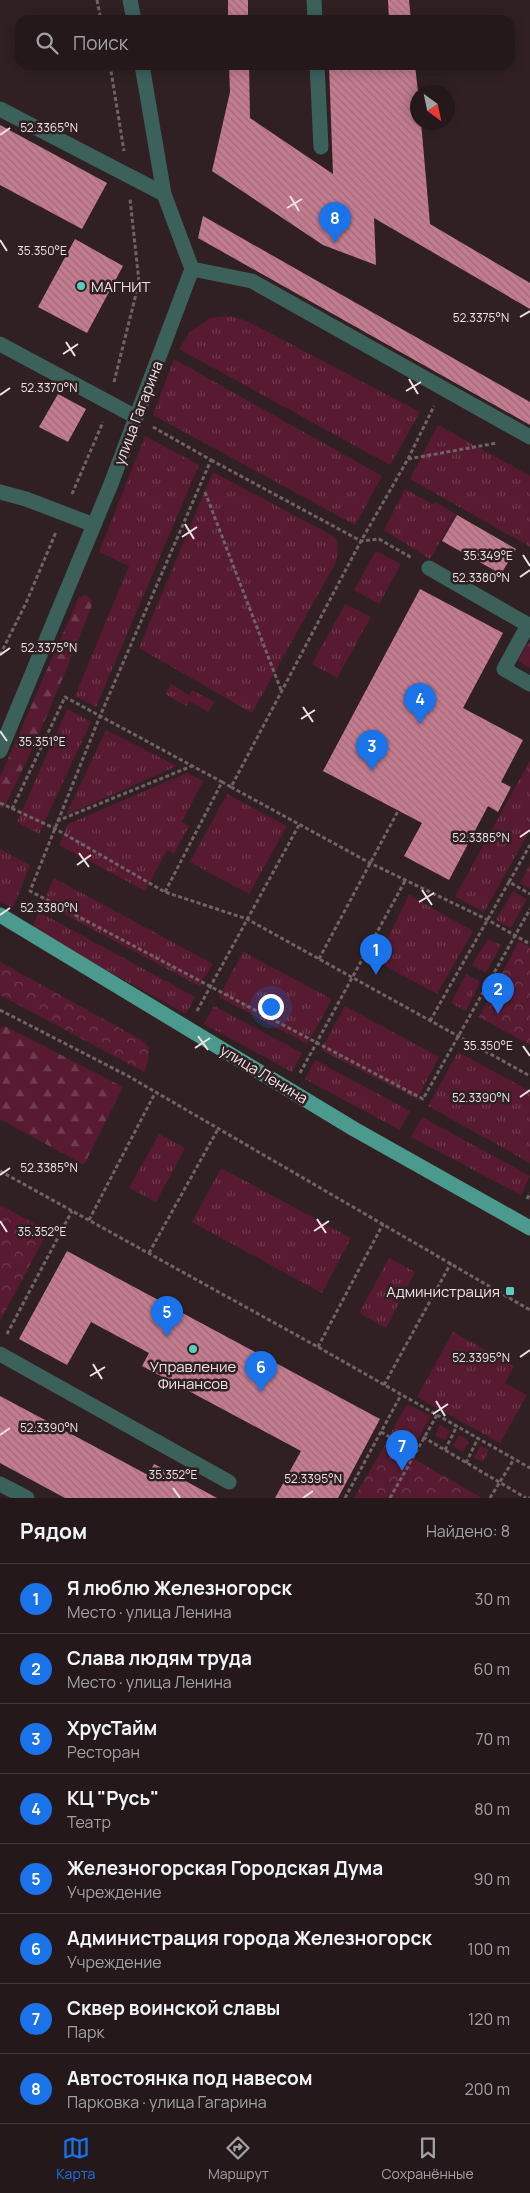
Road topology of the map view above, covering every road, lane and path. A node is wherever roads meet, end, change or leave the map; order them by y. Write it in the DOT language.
graph roads {
  1 [pos="97,0"];
  2 [pos="130,0"];
  3 [pos="314,0"];
  4 [pos="100,15"];
  5 [pos="133,15"];
  6 [pos="315,15"];
  7 [pos="111,70"];
  8 [pos="143,70"];
  9 [pos="317,70"];
  10 [pos="0,109"];
  11 [pos="321,147"];
  12 [pos="127,174"];
  13 [pos="164,194"];
  14 [pos="192,269"];
  15 [pos="0,344"];
  16 [pos="443,390"];
  17 [pos="109,403"];
  18 [pos="136,417"];
  19 [pos="530,437"];
  20 [pos="502,442"];
  21 [pos="408,459"];
  22 [pos="211,460"];
  23 [pos="0,492"];
  24 [pos="205,492"];
  25 [pos="64,514"];
  26 [pos="94,525"];
  27 [pos="361,541"];
  28 [pos="429,568"];
  29 [pos="529,625"];
  30 [pos="0,655"];
  31 [pos="530,684"];
  32 [pos="282,691"];
  33 [pos="100,716"];
  34 [pos="0,751"];
  35 [pos="192,766"];
  36 [pos="222,782"];
  37 [pos="231,787"];
  38 [pos="0,803"];
  39 [pos="12,809"];
  40 [pos="398,811"];
  41 [pos="58,821"];
  42 [pos="299,825"];
  43 [pos="54,828"];
  44 [pos="530,845"];
  45 [pos="370,864"];
  46 [pos="405,881"];
  47 [pos="509,882"];
  48 [pos="165,892"];
  49 [pos="530,894"];
  50 [pos="530,909"];
  51 [pos="0,915"];
  52 [pos="247,919"];
  53 [pos="488,920"];
  54 [pos="514,935"];
  55 [pos="530,944"];
  56 [pos="319,959"];
  57 [pos="352,977"];
  58 [pos="212,986"];
  59 [pos="0,1010"];
  60 [pos="430,1021"];
  61 [pos="188,1029"];
  62 [pos="458,1037"];
  63 [pos="317,1042"];
  64 [pos="530,1076"];
  65 [pos="290,1090"];
  66 [pos="155,1092"];
  67 [pos="218,1129"];
  68 [pos="0,1171"];
  69 [pos="530,1193"];
  70 [pos="527,1199"];
  71 [pos="72,1211"];
  72 [pos="89,1220"];
  73 [pos="382,1224"];
  74 [pos="530,1228"];
  75 [pos="149,1253"];
  76 [pos="450,1263"];
  77 [pos="510,1291"];
  78 [pos="506,1298"];
  79 [pos="530,1310"];
  80 [pos="4,1339"];
  81 [pos="318,1347"];
  82 [pos="0,1354"];
  83 [pos="384,1385"];
  84 [pos="401,1395"];
  85 [pos="437,1415"];
  86 [pos="457,1426"];
  87 [pos="381,1432"];
  88 [pos="423,1437"];
  89 [pos="478,1438"];
  90 [pos="444,1450"];
  91 [pos="415,1452"];
  92 [pos="514,1459"];
  93 [pos="466,1463"];
  94 [pos="530,1468"];
  95 [pos="229,1482"];
  96 [pos="499,1483"];
  97 [pos="0,1484"];
  98 [pos="27,1498"];
  99 [pos="345,1498"];
  100 [pos="390,1498"];
  101 [pos="490,1498"];
  102 [pos="528,1498"];
  1 -- 4 [label="path"];
  2 -- 5 [label="street"];
  3 -- 6 [label="street"];
  7 -- 12 [label="path"];
  8 -- 13 [label="street"];
  9 -- 11 [label="street"];
  10 -- 12 [label="street"];
  12 -- 13 [label="street"];
  12 -- 17 [label="path"];
  13 -- 14 [label="street"];
  14 -- 16 [label="street"];
  14 -- 18 [label="street, улица Гагарина"];
  15 -- 17 [label="street"];
  16 -- 19 [label="street"];
  16 -- 21 [label="path"];
  17 -- 18 [label="street"];
  17 -- 25 [label="path"];
  18 -- 22 [label="path"];
  18 -- 26 [label="street, улица Гагарина"];
  20 -- 21 [label="path"];
  21 -- 27 [label="path"];
  22 -- 27 [label="path"];
  22 -- 33 [label="path"];
  23 -- 25 [label="street"];
  24 -- 32 [label="path"];
  25 -- 26 [label="street"];
  25 -- 30 [label="path"];
  26 -- 34 [label="street, улица Гагарина"];
  27 -- 28 [label="path"];
  27 -- 32 [label="path"];
  28 -- 29 [label="street"];
  29 -- 31 [label="street"];
  32 -- 37 [label="path"];
  33 -- 35 [label="path"];
  33 -- 39 [label="path"];
  33 -- 41 [label="path"];
  35 -- 36 [label="path"];
  35 -- 41 [label="path"];
  36 -- 37 [label="path"];
  36 -- 48 [label="path"];
  37 -- 42 [label="path"];
  38 -- 39 [label="path"];
  39 -- 43 [label="path"];
  40 -- 45 [label="path"];
  41 -- 43 [label="path"];
  42 -- 45 [label="path"];
  42 -- 52 [label="path"];
  43 -- 48 [label="path"];
  43 -- 58 [label="path"];
  44 -- 47 [label="path"];
  45 -- 46 [label="path"];
  45 -- 56 [label="path"];
  46 -- 53 [label="path"];
  46 -- 57 [label="path"];
  47 -- 49 [label="path"];
  47 -- 53 [label="path"];
  48 -- 52 [label="path"];
  50 -- 54 [label="path"];
  51 -- 61 [label="main road, улица Ленина"];
  52 -- 56 [label="path"];
  52 -- 58 [label="path"];
  53 -- 54 [label="path"];
  53 -- 60 [label="path"];
  54 -- 55 [label="path"];
  54 -- 62 [label="path"];
  56 -- 57 [label="path"];
  57 -- 60 [label="path"];
  57 -- 63 [label="path"];
  58 -- 61 [label="path"];
  58 -- 63 [label="path"];
  59 -- 66 [label="path"];
  60 -- 62 [label="path"];
  61 -- 65 [label="main road, улица Ленина"];
  62 -- 63 [label="path"];
  62 -- 64 [label="path"];
  63 -- 65 [label="path"];
  65 -- 74 [label="main road, улица Ленина"];
  66 -- 67 [label="path"];
  66 -- 72 [label="path"];
  67 -- 73 [label="path"];
  67 -- 75 [label="path"];
  68 -- 71 [label="path"];
  69 -- 70 [label="path"];
  71 -- 72 [label="path"];
  71 -- 80 [label="path"];
  72 -- 75 [label="path"];
  73 -- 76 [label="path"];
  73 -- 81 [label="path"];
  75 -- 81 [label="path"];
  76 -- 78 [label="path"];
  76 -- 83 [label="path"];
  77 -- 78 [label="path"];
  78 -- 79 [label="path"];
  81 -- 83 [label="path"];
  82 -- 95 [label="street"];
  83 -- 84 [label="path"];
  84 -- 85 [label="path"];
  84 -- 87 [label="path"];
  85 -- 86 [label="path"];
  85 -- 88 [label="path"];
  86 -- 89 [label="path"];
  86 -- 90 [label="path"];
  87 -- 91 [label="path"];
  87 -- 99 [label="path"];
  88 -- 90 [label="path"];
  88 -- 91 [label="path"];
  89 -- 92 [label="path"];
  89 -- 93 [label="path"];
  90 -- 93 [label="path"];
  91 -- 100 [label="path"];
  92 -- 94 [label="path"];
  92 -- 96 [label="path"];
  93 -- 96 [label="path"];
  96 -- 101 [label="path"];
  96 -- 102 [label="path"];
  97 -- 98 [label="street"];
}
